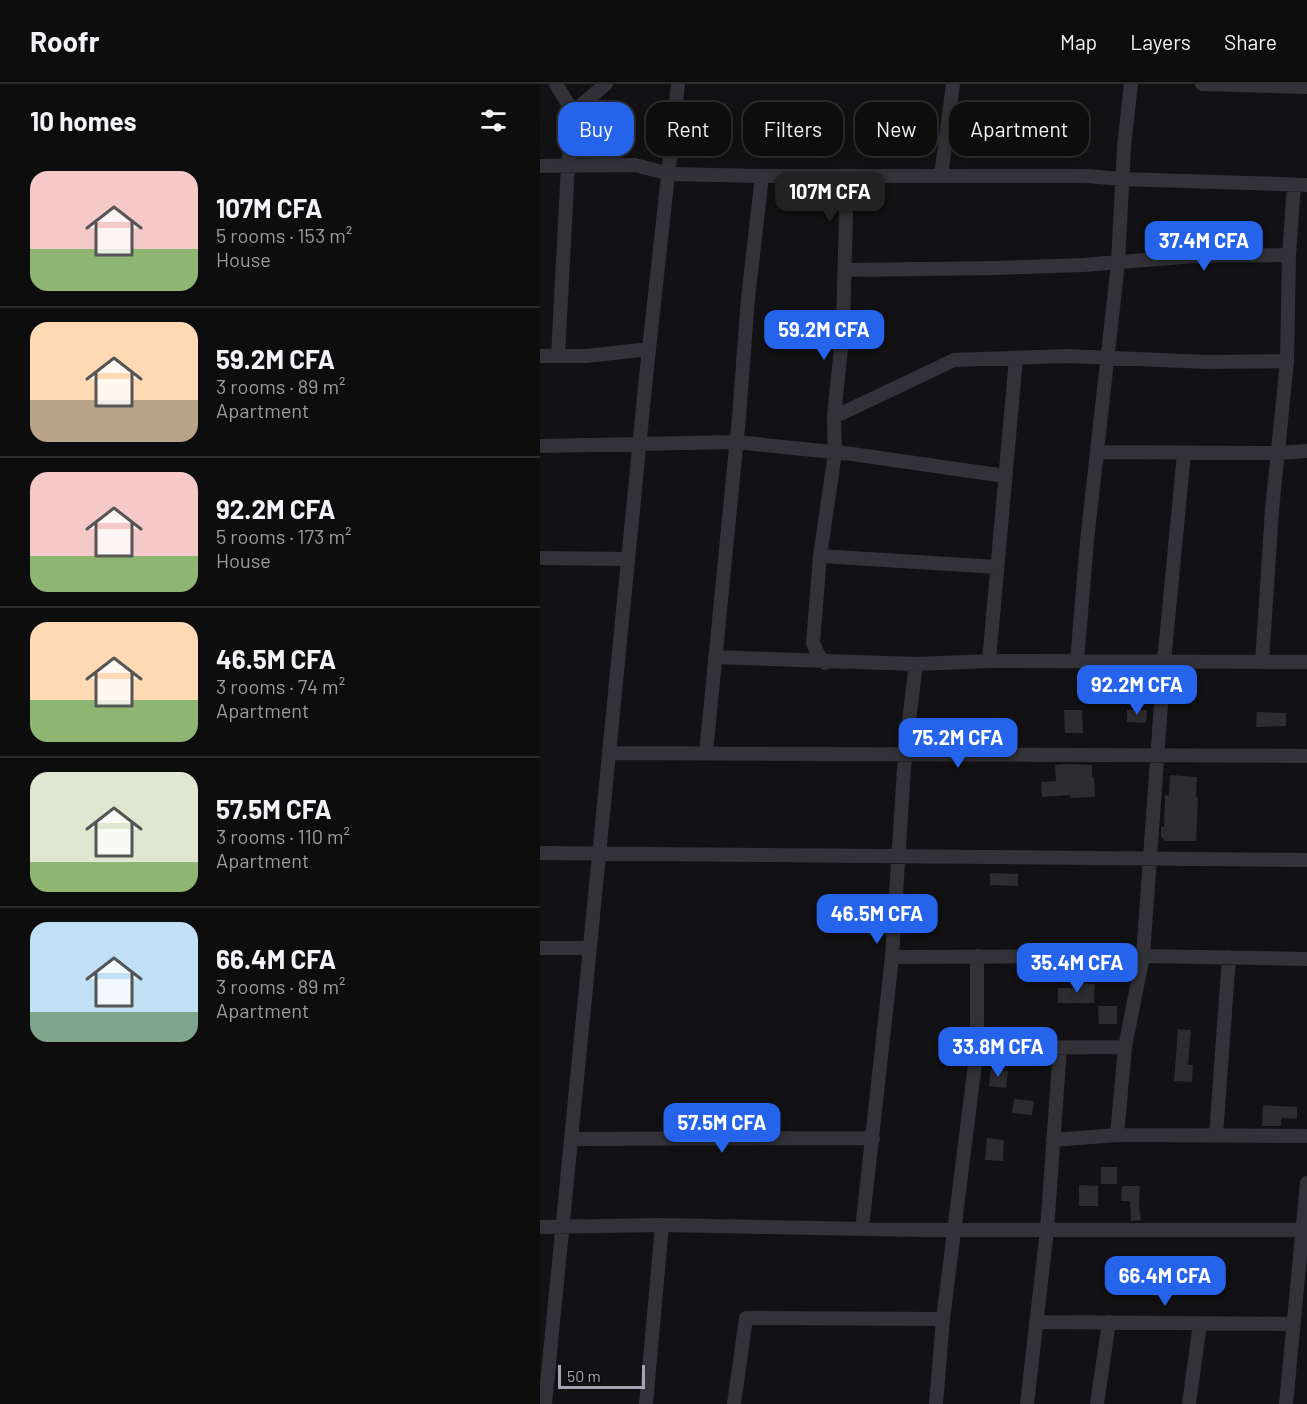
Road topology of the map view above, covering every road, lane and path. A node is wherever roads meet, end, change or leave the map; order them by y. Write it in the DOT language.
graph roads {
  1 [pos="556,84"];
  2 [pos="606,84"];
  3 [pos="678,84"];
  4 [pos="953,84"];
  5 [pos="1131,84"];
  6 [pos="1202,84"];
  7 [pos="1307,87"];
  8 [pos="567,102"];
  9 [pos="585,102"];
  10 [pos="569,156"];
  11 [pos="568,165"];
  12 [pos="540,166"];
  13 [pos="670,174"];
  14 [pos="762,176"];
  15 [pos="941,176"];
  16 [pos="847,177"];
  17 [pos="1122,179"];
  18 [pos="1300,185"];
  19 [pos="1289,255"];
  20 [pos="1118,263"];
  21 [pos="845,270"];
  22 [pos="649,349"];
  23 [pos="540,356"];
  24 [pos="558,356"];
  25 [pos="1016,358"];
  26 [pos="1109,358"];
  27 [pos="1287,361"];
  28 [pos="834,417"];
  29 [pos="736,442"];
  30 [pos="640,444"];
  31 [pos="540,446"];
  32 [pos="1307,451"];
  33 [pos="1098,452"];
  34 [pos="835,453"];
  35 [pos="1184,453"];
  36 [pos="1278,453"];
  37 [pos="1005,476"];
  38 [pos="820,556"];
  39 [pos="540,558"];
  40 [pos="628,559"];
  41 [pos="997,567"];
  42 [pos="716,657"];
  43 [pos="989,661"];
  44 [pos="1077,661"];
  45 [pos="1164,662"];
  46 [pos="1262,662"];
  47 [pos="1307,662"];
  48 [pos="825,663"];
  49 [pos="916,664"];
  50 [pos="609,753"];
  51 [pos="706,753"];
  52 [pos="905,753"];
  53 [pos="1158,755"];
  54 [pos="1307,756"];
  55 [pos="540,853"];
  56 [pos="600,854"];
  57 [pos="897,856"];
  58 [pos="1149,859"];
  59 [pos="1307,860"];
  60 [pos="540,948"];
  61 [pos="590,948"];
  62 [pos="977,956"];
  63 [pos="1143,956"];
  64 [pos="892,957"];
  65 [pos="1229,957"];
  66 [pos="1307,958"];
  67 [pos="1125,1047"];
  68 [pos="977,1048"];
  69 [pos="1060,1048"];
  70 [pos="1117,1135"];
  71 [pos="1216,1136"];
  72 [pos="1307,1136"];
  73 [pos="873,1138"];
  74 [pos="571,1139"];
  75 [pos="1053,1140"];
  76 [pos="1307,1183"];
  77 [pos="662,1225"];
  78 [pos="540,1227"];
  79 [pos="562,1228"];
  80 [pos="862,1229"];
  81 [pos="1305,1229"];
  82 [pos="954,1230"];
  83 [pos="1047,1230"];
  84 [pos="547,1319"];
  85 [pos="943,1319"];
  86 [pos="1036,1322"];
  87 [pos="1109,1322"];
  88 [pos="1200,1323"];
  89 [pos="1293,1324"];
  90 [pos="545,1404"];
  91 [pos="646,1404"];
  92 [pos="734,1404"];
  93 [pos="936,1404"];
  94 [pos="1027,1404"];
  95 [pos="1097,1404"];
  96 [pos="1189,1404"];
  97 [pos="1286,1404"];
  1 -- 8 [label="street"];
  2 -- 9 [label="street"];
  3 -- 13 [label="street"];
  4 -- 15 [label="street"];
  5 -- 17 [label="street"];
  6 -- 7 [label="street"];
  10 -- 11 [label="street"];
  11 -- 12 [label="street"];
  11 -- 13 [label="street"];
  11 -- 24 [label="street"];
  13 -- 14 [label="street"];
  13 -- 22 [label="street"];
  14 -- 16 [label="street"];
  14 -- 29 [label="street"];
  15 -- 16 [label="street"];
  15 -- 17 [label="street"];
  16 -- 21 [label="street"];
  17 -- 18 [label="street"];
  17 -- 20 [label="street"];
  18 -- 19 [label="street"];
  19 -- 20 [label="street"];
  19 -- 27 [label="street"];
  20 -- 21 [label="street"];
  20 -- 26 [label="street"];
  21 -- 28 [label="street"];
  22 -- 24 [label="street"];
  22 -- 30 [label="street"];
  23 -- 24 [label="street"];
  25 -- 26 [label="street"];
  25 -- 28 [label="street"];
  25 -- 37 [label="street"];
  26 -- 27 [label="street"];
  26 -- 33 [label="street"];
  27 -- 36 [label="street"];
  28 -- 34 [label="street"];
  29 -- 30 [label="street"];
  29 -- 34 [label="street"];
  29 -- 42 [label="street"];
  30 -- 31 [label="street"];
  30 -- 40 [label="street"];
  32 -- 36 [label="street"];
  33 -- 35 [label="street"];
  33 -- 44 [label="street"];
  34 -- 37 [label="street"];
  34 -- 38 [label="street"];
  35 -- 36 [label="street"];
  35 -- 45 [label="street"];
  36 -- 46 [label="street"];
  37 -- 41 [label="street"];
  38 -- 41 [label="street"];
  38 -- 48 [label="street"];
  39 -- 40 [label="street"];
  40 -- 50 [label="street"];
  41 -- 43 [label="street"];
  42 -- 48 [label="street"];
  42 -- 51 [label="street"];
  43 -- 44 [label="street"];
  43 -- 49 [label="street"];
  44 -- 45 [label="street"];
  45 -- 46 [label="street"];
  45 -- 53 [label="street"];
  46 -- 47 [label="street"];
  48 -- 49 [label="street"];
  49 -- 52 [label="street"];
  50 -- 51 [label="street"];
  50 -- 56 [label="street"];
  51 -- 52 [label="street"];
  52 -- 53 [label="street"];
  52 -- 57 [label="street"];
  53 -- 54 [label="street"];
  53 -- 58 [label="street"];
  55 -- 56 [label="street"];
  56 -- 57 [label="street"];
  56 -- 61 [label="street"];
  57 -- 58 [label="street"];
  57 -- 64 [label="street"];
  58 -- 59 [label="street"];
  58 -- 63 [label="street"];
  60 -- 61 [label="street"];
  61 -- 74 [label="street"];
  62 -- 63 [label="street"];
  62 -- 64 [label="street"];
  62 -- 68 [label="street"];
  63 -- 65 [label="street"];
  63 -- 67 [label="street"];
  64 -- 73 [label="street"];
  65 -- 66 [label="street"];
  65 -- 71 [label="street"];
  67 -- 69 [label="street"];
  67 -- 70 [label="street"];
  68 -- 69 [label="street"];
  68 -- 82 [label="street"];
  69 -- 75 [label="street"];
  70 -- 71 [label="street"];
  70 -- 75 [label="street"];
  71 -- 72 [label="street"];
  73 -- 74 [label="street"];
  73 -- 80 [label="street"];
  74 -- 79 [label="street"];
  75 -- 83 [label="street"];
  76 -- 81 [label="street"];
  77 -- 79 [label="street"];
  77 -- 80 [label="street"];
  77 -- 91 [label="street"];
  78 -- 79 [label="street"];
  79 -- 84 [label="street"];
  80 -- 82 [label="street"];
  81 -- 83 [label="street"];
  81 -- 89 [label="street"];
  82 -- 83 [label="street"];
  82 -- 85 [label="street"];
  83 -- 86 [label="street"];
  84 -- 90 [label="street"];
  85 -- 92 [label="street"];
  85 -- 93 [label="street"];
  86 -- 87 [label="street"];
  86 -- 94 [label="street"];
  87 -- 88 [label="street"];
  87 -- 95 [label="street"];
  88 -- 89 [label="street"];
  88 -- 96 [label="street"];
  89 -- 97 [label="street"];
}
